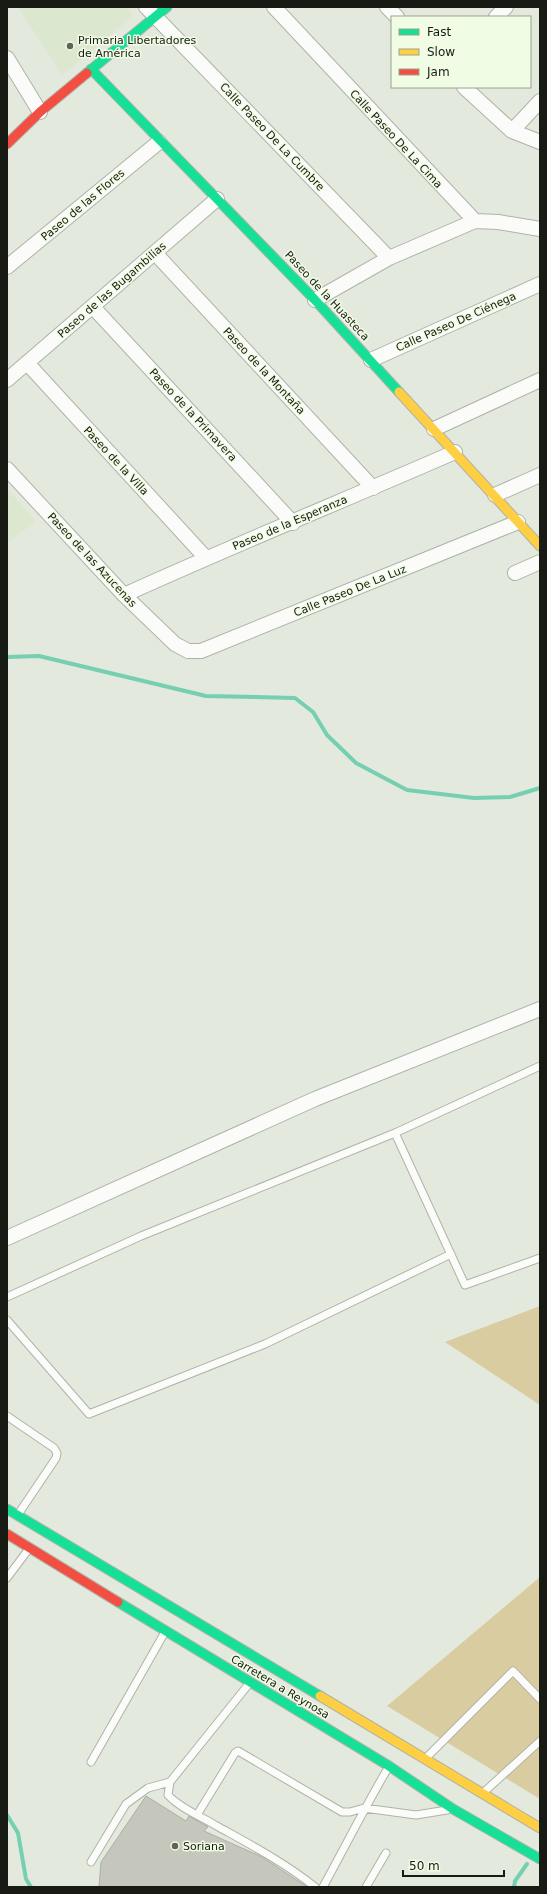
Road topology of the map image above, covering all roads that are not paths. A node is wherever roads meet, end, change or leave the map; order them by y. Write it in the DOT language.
graph roads {
  1 [pos="167,7"];
  2 [pos="274,7"];
  3 [pos="388,7"];
  4 [pos="506,7"];
  5 [pos="151,12"];
  6 [pos="396,16"];
  7 [pos="497,16"];
  8 [pos="7,58"];
  9 [pos="91,69"];
  10 [pos="465,88"];
  11 [pos="540,101"];
  12 [pos="40,112"];
  13 [pos="512,131"];
  14 [pos="159,142"];
  15 [pos="540,142"];
  16 [pos="7,144"];
  17 [pos="217,199"];
  18 [pos="475,221"];
  19 [pos="540,229"];
  20 [pos="155,253"];
  21 [pos="389,258"];
  22 [pos="7,268"];
  23 [pos="540,284"];
  24 [pos="315,300"];
  25 [pos="93,307"];
  26 [pos="371,360"];
  27 [pos="27,363"];
  28 [pos="7,380"];
  29 [pos="540,380"];
  30 [pos="434,429"];
  31 [pos="455,452"];
  32 [pos="7,468"];
  33 [pos="540,474"];
  34 [pos="373,488"];
  35 [pos="495,495"];
  36 [pos="518,522"];
  37 [pos="293,523"];
  38 [pos="540,546"];
  39 [pos="206,558"];
  40 [pos="540,562"];
  41 [pos="515,573"];
  42 [pos="124,595"];
  43 [pos="181,648"];
  44 [pos="540,1009"];
  45 [pos="540,1066"];
  46 [pos="395,1133"];
  47 [pos="7,1238"];
  48 [pos="451,1254"];
  49 [pos="540,1258"];
  50 [pos="7,1297"];
  51 [pos="7,1320"];
  52 [pos="7,1416"];
  53 [pos="7,1509"];
  54 [pos="18,1515"];
  55 [pos="7,1516"];
  56 [pos="7,1534"];
  57 [pos="30,1548"];
  58 [pos="7,1578"];
  59 [pos="166,1630"];
  60 [pos="250,1683"];
  61 [pos="540,1699"];
  62 [pos="326,1701"];
  63 [pos="332,1715"];
  64 [pos="540,1741"];
  65 [pos="381,1748"];
  66 [pos="424,1759"];
  67 [pos="91,1762"];
  68 [pos="401,1763"];
  69 [pos="389,1766"];
  70 [pos="170,1782"];
  71 [pos="483,1794"];
  72 [pos="477,1802"];
  73 [pos="499,1804"];
  74 [pos="364,1808"];
  75 [pos="453,1809"];
  76 [pos="198,1815"];
  77 [pos="540,1828"];
  78 [pos="386,1853"];
  79 [pos="540,1859"];
  80 [pos="91,1862"];
  81 [pos="314,1887"];
  82 [pos="323,1887"];
  83 [pos="366,1887"];
  1 -- 5 [label="main road"];
  2 -- 18 [label="street, Calle Paseo De La Cima"];
  3 -- 6 [label="street"];
  4 -- 7 [label="street"];
  5 -- 9 [label="main road"];
  5 -- 21 [label="street, Calle Paseo De La Cumbre"];
  8 -- 12 [label="street"];
  9 -- 12 [label="main road"];
  9 -- 14 [label="main road, Paseo de la Huasteca"];
  10 -- 13 [label="street"];
  11 -- 13 [label="street"];
  12 -- 16 [label="main road"];
  13 -- 15 [label="street"];
  14 -- 17 [label="main road, Paseo de la Huasteca"];
  14 -- 22 [label="street, Paseo de las Flores"];
  17 -- 20 [label="street, Paseo de las Bugambilias"];
  17 -- 24 [label="main road, Paseo de la Huasteca"];
  18 -- 19 [label="street"];
  18 -- 21 [label="street"];
  20 -- 25 [label="street, Paseo de las Bugambilias"];
  20 -- 34 [label="street, Paseo de la Montaña"];
  21 -- 24 [label="street"];
  23 -- 26 [label="street, Calle Paseo De Ciénega"];
  24 -- 26 [label="main road, Paseo de la Huasteca"];
  25 -- 27 [label="street, Paseo de las Bugambilias"];
  25 -- 37 [label="street, Paseo de la Primavera"];
  26 -- 30 [label="main road, Paseo de la Huasteca"];
  27 -- 28 [label="street, Paseo de las Bugambilias"];
  27 -- 39 [label="street, Paseo de la Villa"];
  29 -- 30 [label="street"];
  30 -- 31 [label="main road, Paseo de la Huasteca"];
  31 -- 34 [label="street, Paseo de la Esperanza"];
  31 -- 35 [label="main road, Paseo de la Huasteca"];
  32 -- 42 [label="street, Paseo de las Azucenas"];
  33 -- 35 [label="street"];
  34 -- 37 [label="street, Paseo de la Esperanza"];
  35 -- 36 [label="main road, Paseo de la Huasteca"];
  36 -- 38 [label="main road, Paseo de la Huasteca"];
  36 -- 43 [label="street, Calle Paseo De La Luz"];
  37 -- 39 [label="street, Paseo de la Esperanza"];
  39 -- 42 [label="street, Paseo de la Esperanza"];
  40 -- 41 [label="street"];
  42 -- 43 [label="street, Paseo de las Azucenas"];
  44 -- 47 [label="street"];
  45 -- 46 [label="lane"];
  46 -- 48 [label="lane"];
  46 -- 50 [label="lane"];
  48 -- 49 [label="lane"];
  48 -- 51 [label="lane"];
  52 -- 54 [label="lane"];
  53 -- 54 [label="main road, Carretera a Reynosa"];
  54 -- 55 [label="main road"];
  54 -- 62 [label="main road, Carretera a Reynosa"];
  56 -- 57 [label="main road, Carretera a Reynosa"];
  57 -- 58 [label="lane"];
  57 -- 59 [label="main road, Carretera a Reynosa"];
  59 -- 60 [label="main road, Carretera a Reynosa"];
  59 -- 67 [label="lane"];
  60 -- 69 [label="main road, Carretera a Reynosa"];
  60 -- 70 [label="lane"];
  61 -- 66 [label="lane"];
  62 -- 63 [label="main road"];
  62 -- 66 [label="main road, Carretera a Reynosa"];
  64 -- 71 [label="lane"];
  65 -- 69 [label="main road"];
  66 -- 71 [label="main road, Carretera a Reynosa"];
  68 -- 69 [label="main road"];
  69 -- 74 [label="lane"];
  69 -- 75 [label="main road, Carretera a Reynosa"];
  70 -- 76 [label="lane"];
  70 -- 80 [label="lane"];
  71 -- 73 [label="main road, Carretera a Reynosa"];
  72 -- 73 [label="main road"];
  73 -- 77 [label="main road, Carretera a Reynosa"];
  74 -- 75 [label="lane"];
  74 -- 76 [label="lane"];
  74 -- 82 [label="lane"];
  75 -- 79 [label="main road, Carretera a Reynosa"];
  76 -- 81 [label="lane"];
  78 -- 83 [label="lane"];
}
